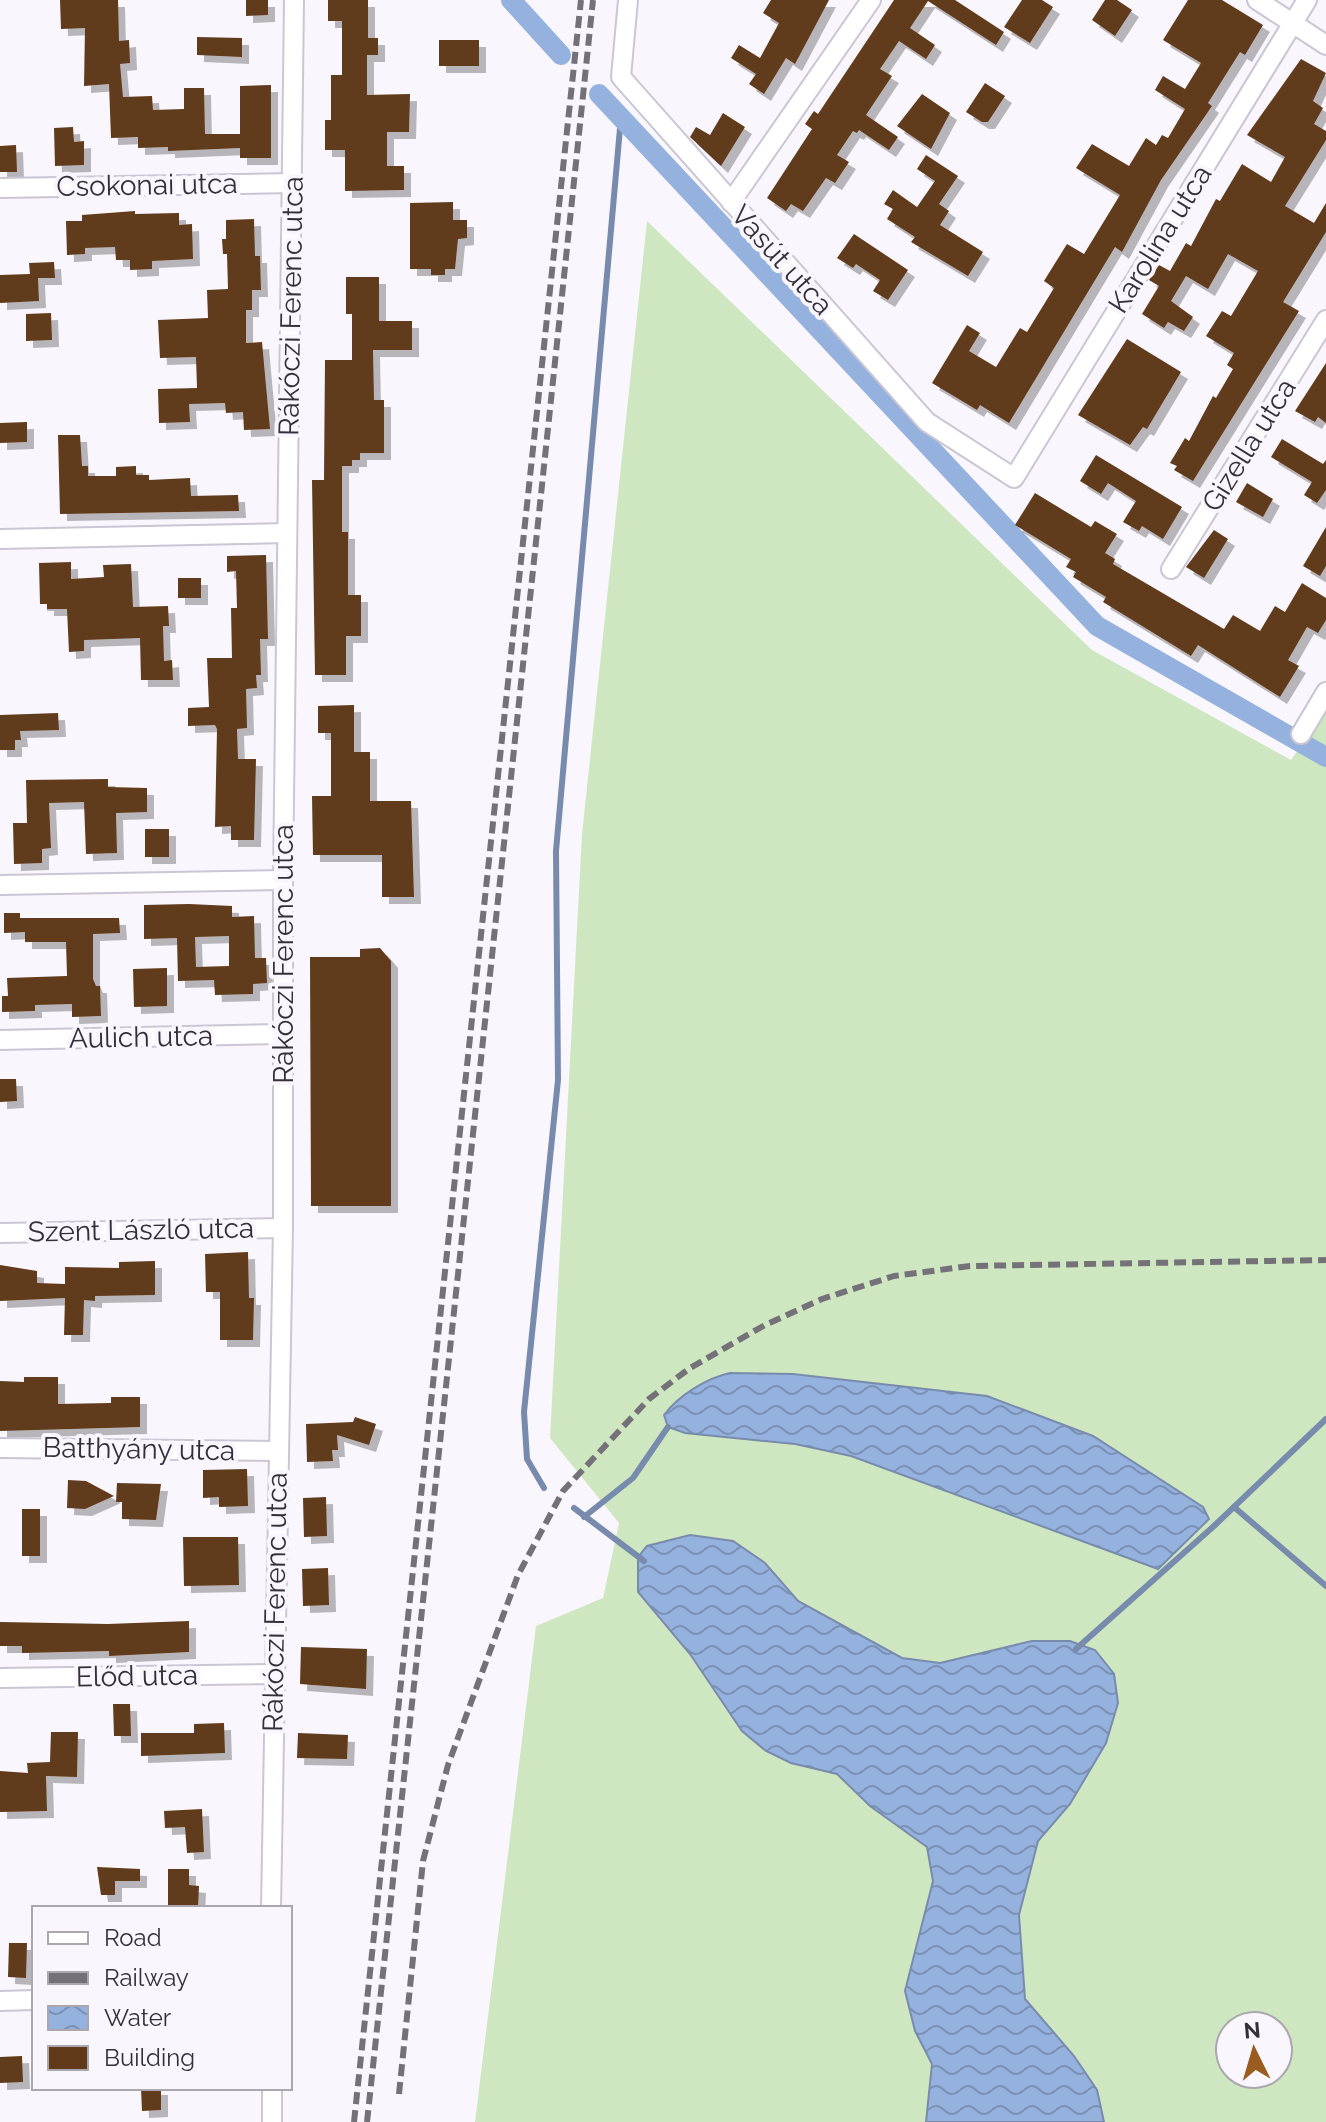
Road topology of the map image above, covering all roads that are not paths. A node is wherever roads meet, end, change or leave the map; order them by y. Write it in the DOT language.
graph roads {
  1 [pos="294,0"];
  2 [pos="628,0"];
  3 [pos="871,0"];
  4 [pos="1257,0"];
  5 [pos="1307,0"];
  6 [pos="1293,23"];
  7 [pos="1326,45"];
  8 [pos="294,183"];
  9 [pos="0,188"];
  10 [pos="731,202"];
  11 [pos="1326,320"];
  12 [pos="1014,478"];
  13 [pos="287,533"];
  14 [pos="0,539"];
  15 [pos="1171,569"];
  16 [pos="1326,692"];
  17 [pos="1301,734"];
  18 [pos="283,880"];
  19 [pos="0,885"];
  20 [pos="282,1034"];
  21 [pos="0,1040"];
  22 [pos="283,1228"];
  23 [pos="0,1233"];
  24 [pos="0,1448"];
  25 [pos="277,1451"];
  26 [pos="274,1674"];
  27 [pos="0,1678"];
  28 [pos="271,1906"];
  29 [pos="32,2000"];
  30 [pos="0,2001"];
  31 [pos="272,2090"];
  32 [pos="272,2122"];
  1 -- 8 [label="street, Rákóczi Ferenc utca"];
  2 -- 10 [label="street, Vasút utca"];
  3 -- 10 [label="street"];
  4 -- 6 [label="street"];
  5 -- 6 [label="street, Karolina utca"];
  6 -- 7 [label="street"];
  6 -- 12 [label="street, Karolina utca"];
  8 -- 9 [label="street, Csokonai utca"];
  8 -- 13 [label="street, Rákóczi Ferenc utca"];
  10 -- 12 [label="street, Vasút utca"];
  11 -- 15 [label="street, Gizella utca"];
  13 -- 14 [label="street"];
  13 -- 18 [label="street, Rákóczi Ferenc utca"];
  16 -- 17 [label="street"];
  18 -- 19 [label="street"];
  18 -- 20 [label="street, Rákóczi Ferenc utca"];
  20 -- 21 [label="street, Aulich utca"];
  20 -- 22 [label="street, Rákóczi Ferenc utca"];
  22 -- 23 [label="street, Szent László utca"];
  22 -- 25 [label="street, Rákóczi Ferenc utca"];
  24 -- 25 [label="street, Batthyány utca"];
  25 -- 26 [label="street, Rákóczi Ferenc utca"];
  26 -- 27 [label="street, Előd utca"];
  26 -- 28 [label="street, Rákóczi Ferenc utca"];
  29 -- 30 [label="street"];
  31 -- 32 [label="street"];
}
